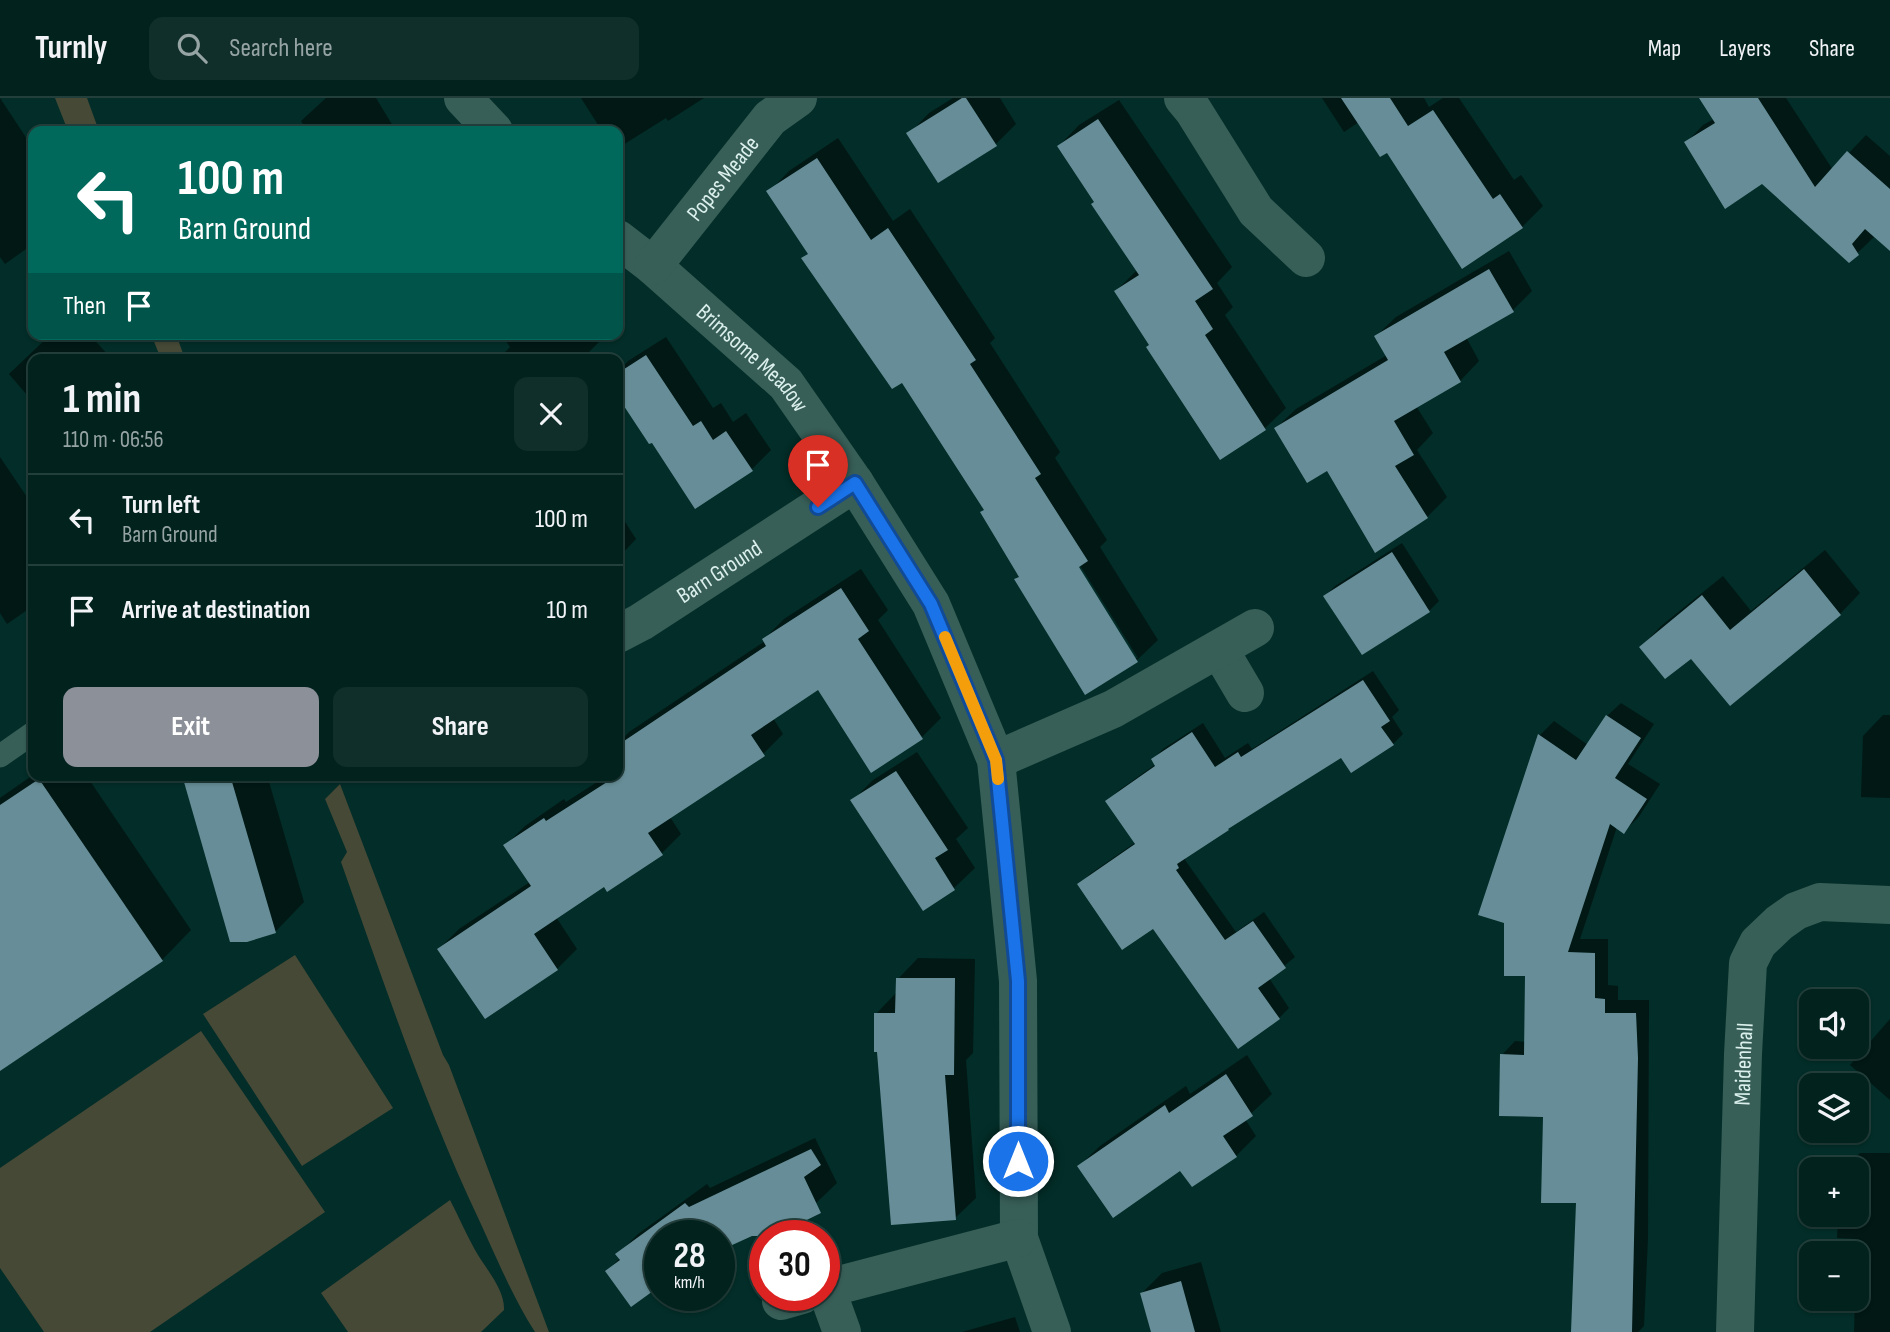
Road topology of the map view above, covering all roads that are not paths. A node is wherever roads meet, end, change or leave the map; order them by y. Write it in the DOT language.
graph roads {
  1 [pos="463,98"];
  2 [pos="797,98"];
  3 [pos="1183,98"];
  4 [pos="489,126"];
  5 [pos="623,243"];
  6 [pos="1306,258"];
  7 [pos="653,266"];
  8 [pos="855,483"];
  9 [pos="1255,628"];
  10 [pos="623,631"];
  11 [pos="1219,649"];
  12 [pos="1245,693"];
  13 [pos="28,736"];
  14 [pos="0,756"];
  15 [pos="996,760"];
  16 [pos="1890,905"];
  17 [pos="1018,1238"];
  18 [pos="840,1285"];
  19 [pos="824,1311"];
  20 [pos="842,1332"];
  21 [pos="1052,1332"];
  22 [pos="1735,1332"];
  1 -- 4 [label="street"];
  2 -- 7 [label="street, Popes Meade"];
  3 -- 6 [label="street"];
  5 -- 7 [label="street, Brimsome Meadow"];
  7 -- 8 [label="street, Brimsome Meadow"];
  8 -- 10 [label="street, Barn Ground"];
  8 -- 15 [label="street, Brimsome Meadow"];
  9 -- 11 [label="street"];
  11 -- 12 [label="street"];
  11 -- 15 [label="street"];
  13 -- 14 [label="lane"];
  15 -- 17 [label="street, Brimsome Meadow"];
  16 -- 22 [label="street, Maidenhall"];
  17 -- 18 [label="street"];
  17 -- 21 [label="street, Brimsome Meadow"];
  19 -- 20 [label="street"];
}
